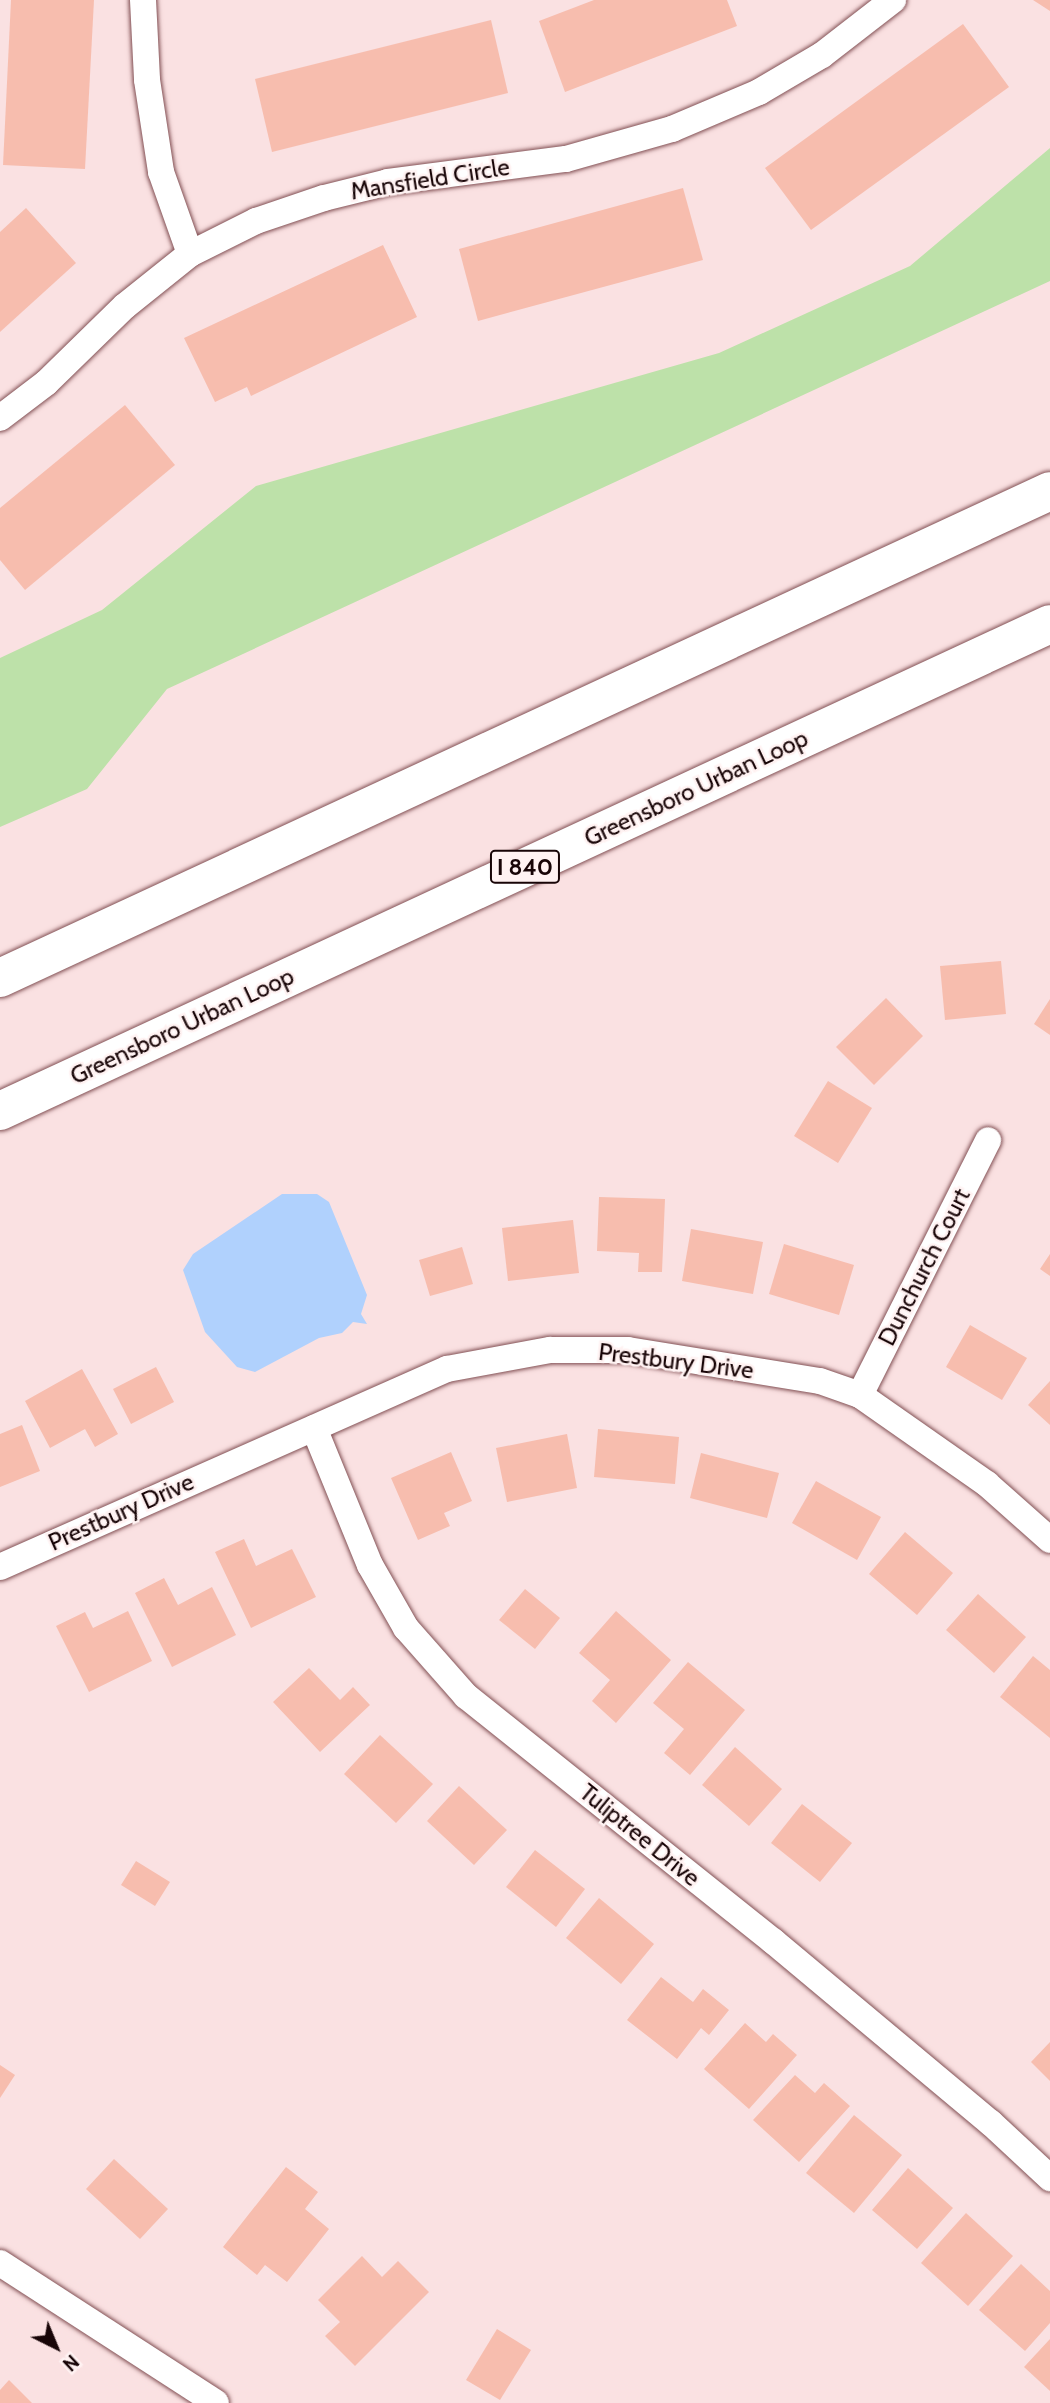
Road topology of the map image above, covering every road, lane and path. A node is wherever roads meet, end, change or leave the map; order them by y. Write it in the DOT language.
graph roads {
  1 [pos="144,0"];
  2 [pos="893,0"];
  3 [pos="190,254"];
  4 [pos="0,418"];
  5 [pos="1050,491"];
  6 [pos="1050,624"];
  7 [pos="0,978"];
  8 [pos="0,1111"];
  9 [pos="988,1140"];
  10 [pos="860,1395"];
  11 [pos="314,1428"];
  12 [pos="1050,1540"];
  13 [pos="0,1567"];
  14 [pos="1050,2178"];
  15 [pos="0,2263"];
  16 [pos="216,2403"];
  1 -- 3 [label="street"];
  2 -- 3 [label="street, Mansfield Circle"];
  3 -- 4 [label="street, Mansfield Circle"];
  5 -- 7 [label="highway"];
  6 -- 8 [label="highway, Greensboro Urban Loop / I 840"];
  9 -- 10 [label="street, Dunchurch Court"];
  10 -- 11 [label="street, Prestbury Drive"];
  10 -- 12 [label="street, Prestbury Drive"];
  11 -- 13 [label="street, Prestbury Drive"];
  11 -- 14 [label="street, Tuliptree Drive"];
  15 -- 16 [label="street"];
}
